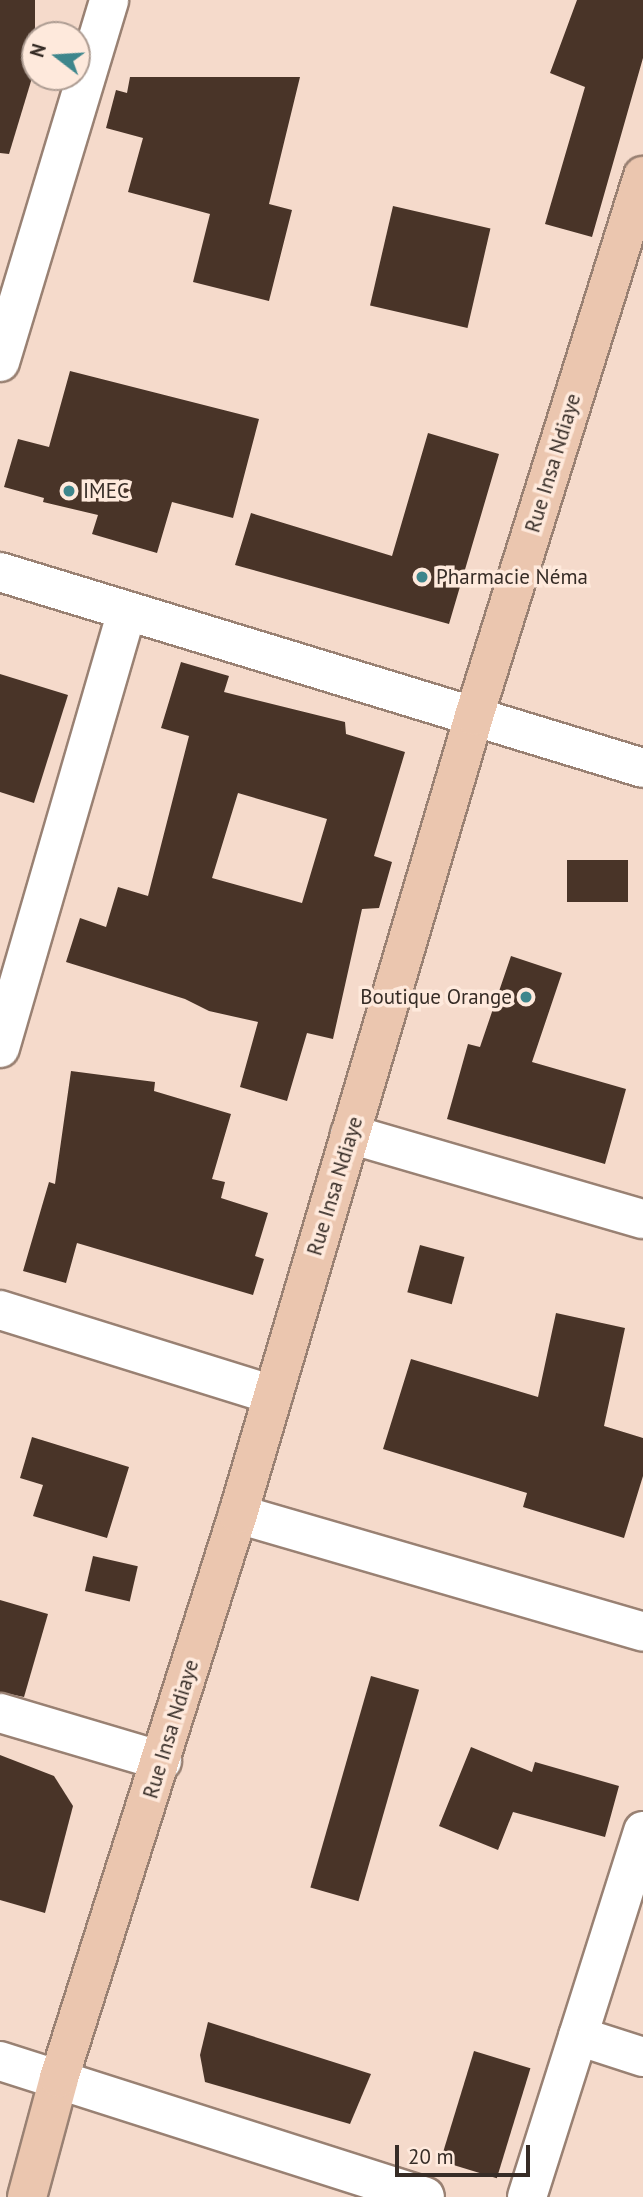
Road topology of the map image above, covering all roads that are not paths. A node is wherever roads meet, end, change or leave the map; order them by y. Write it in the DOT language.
graph roads {
  1 [pos="109,0"];
  2 [pos="643,176"];
  3 [pos="0,362"];
  4 [pos="0,572"];
  5 [pos="127,611"];
  6 [pos="474,716"];
  7 [pos="643,768"];
  8 [pos="0,1048"];
  9 [pos="350,1134"];
  10 [pos="643,1219"];
  11 [pos="0,1310"];
  12 [pos="273,1395"];
  13 [pos="238,1514"];
  14 [pos="643,1632"];
  15 [pos="0,1713"];
  16 [pos="162,1762"];
  17 [pos="643,1831"];
  18 [pos="578,2036"];
  19 [pos="643,2057"];
  20 [pos="0,2061"];
  21 [pos="59,2078"];
  22 [pos="27,2197"];
  23 [pos="425,2197"];
  24 [pos="527,2197"];
  1 -- 3 [label="street"];
  2 -- 6 [label="main road, Rue Insa Ndiaye"];
  4 -- 5 [label="street"];
  5 -- 6 [label="street"];
  5 -- 8 [label="street"];
  6 -- 7 [label="street"];
  6 -- 9 [label="main road, Rue Insa Ndiaye"];
  9 -- 10 [label="street"];
  9 -- 12 [label="main road, Rue Insa Ndiaye"];
  11 -- 12 [label="street"];
  12 -- 13 [label="main road, Rue Insa Ndiaye"];
  13 -- 14 [label="street"];
  13 -- 16 [label="main road, Rue Insa Ndiaye"];
  15 -- 16 [label="street"];
  16 -- 21 [label="main road, Rue Insa Ndiaye"];
  17 -- 18 [label="street"];
  18 -- 19 [label="street"];
  18 -- 24 [label="street"];
  20 -- 21 [label="street"];
  21 -- 22 [label="main road, Rue Insa Ndiaye"];
  21 -- 23 [label="street"];
}
